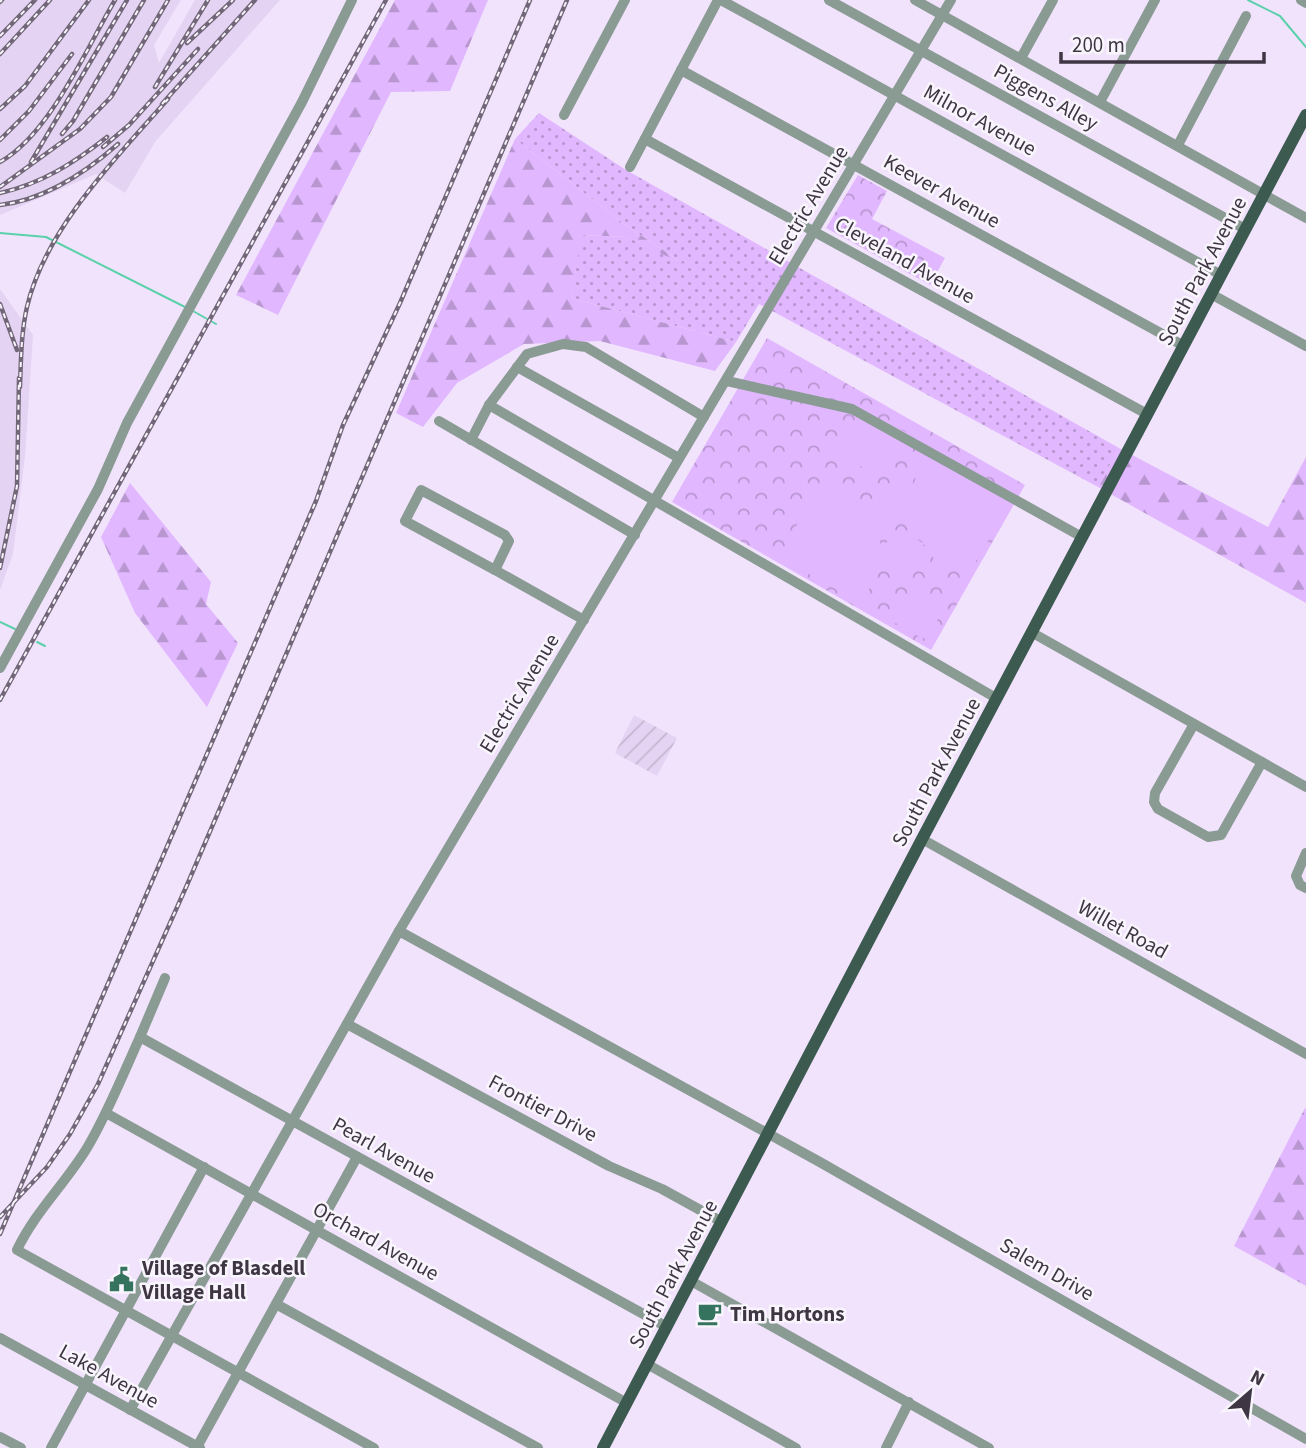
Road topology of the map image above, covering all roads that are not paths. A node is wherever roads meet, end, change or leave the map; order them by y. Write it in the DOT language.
graph roads {
  1 [pos="352,0"];
  2 [pos="625,0"];
  3 [pos="720,0"];
  4 [pos="829,0"];
  5 [pos="915,0"];
  6 [pos="951,0"];
  7 [pos="1053,0"];
  8 [pos="1155,0"];
  9 [pos="1301,0"];
  10 [pos="1306,3"];
  11 [pos="942,15"];
  12 [pos="1246,16"];
  13 [pos="921,51"];
  14 [pos="1021,58"];
  15 [pos="681,70"];
  16 [pos="895,95"];
  17 [pos="1100,102"];
  18 [pos="564,115"];
  19 [pos="1306,115"];
  20 [pos="645,139"];
  21 [pos="1178,145"];
  22 [pos="854,165"];
  23 [pos="630,167"];
  24 [pos="1264,194"];
  25 [pos="1306,218"];
  26 [pos="1245,229"];
  27 [pos="814,232"];
  28 [pos="1221,275"];
  29 [pos="1211,294"];
  30 [pos="1184,346"];
  31 [pos="1306,346"];
  32 [pos="517,367"];
  33 [pos="727,381"];
  34 [pos="489,405"];
  35 [pos="1147,414"];
  36 [pos="705,417"];
  37 [pos="439,421"];
  38 [pos="471,440"];
  39 [pos="679,458"];
  40 [pos="656,499"];
  41 [pos="635,534"];
  42 [pos="1082,537"];
  43 [pos="495,570"];
  44 [pos="584,620"];
  45 [pos="1031,632"];
  46 [pos="0,668"];
  47 [pos="996,698"];
  48 [pos="1194,724"];
  49 [pos="1262,762"];
  50 [pos="1306,787"];
  51 [pos="922,839"];
  52 [pos="1306,853"];
  53 [pos="1306,888"];
  54 [pos="399,931"];
  55 [pos="164,978"];
  56 [pos="347,1024"];
  57 [pos="140,1037"];
  58 [pos="1306,1054"];
  59 [pos="106,1113"];
  60 [pos="290,1120"];
  61 [pos="768,1135"];
  62 [pos="358,1157"];
  63 [pos="204,1167"];
  64 [pos="250,1192"];
  65 [pos="722,1222"];
  66 [pos="318,1229"];
  67 [pos="691,1281"];
  68 [pos="276,1304"];
  69 [pos="126,1311"];
  70 [pos="667,1327"];
  71 [pos="171,1335"];
  72 [pos="0,1338"];
  73 [pos="647,1364"];
  74 [pos="238,1373"];
  75 [pos="86,1385"];
  76 [pos="909,1402"];
  77 [pos="627,1403"];
  78 [pos="130,1410"];
  79 [pos="0,1437"];
  80 [pos="1306,1439"];
  81 [pos="608,1446"];
  82 [pos="198,1447"];
  83 [pos="21,1448"];
  84 [pos="51,1448"];
  85 [pos="373,1448"];
  86 [pos="538,1448"];
  87 [pos="796,1448"];
  88 [pos="886,1448"];
  89 [pos="989,1448"];
  1 -- 46 [label="street"];
  2 -- 18 [label="street"];
  3 -- 15 [label="street"];
  3 -- 16 [label="street, Milnor Avenue"];
  4 -- 13 [label="street, Piggens Alley"];
  5 -- 11 [label="street"];
  6 -- 11 [label="street, Electric Avenue"];
  7 -- 14 [label="street"];
  8 -- 17 [label="street"];
  9 -- 10 [label="street"];
  11 -- 13 [label="street, Electric Avenue"];
  11 -- 14 [label="street"];
  12 -- 21 [label="street"];
  13 -- 16 [label="street, Electric Avenue"];
  13 -- 26 [label="street, Piggens Alley"];
  14 -- 17 [label="street"];
  15 -- 20 [label="street"];
  15 -- 22 [label="street, Keever Avenue"];
  16 -- 22 [label="street, Electric Avenue"];
  16 -- 28 [label="street, Milnor Avenue"];
  17 -- 21 [label="street"];
  19 -- 24 [label="main road, South Park Avenue"];
  20 -- 23 [label="street"];
  20 -- 27 [label="street, Cleveland Avenue"];
  21 -- 24 [label="street"];
  22 -- 27 [label="street, Electric Avenue"];
  22 -- 30 [label="street, Keever Avenue"];
  24 -- 25 [label="street"];
  24 -- 26 [label="main road, South Park Avenue"];
  26 -- 28 [label="main road, South Park Avenue"];
  27 -- 33 [label="street, Electric Avenue"];
  27 -- 35 [label="street, Cleveland Avenue"];
  28 -- 29 [label="main road, South Park Avenue"];
  29 -- 30 [label="main road, South Park Avenue"];
  29 -- 31 [label="street"];
  30 -- 35 [label="main road, South Park Avenue"];
  32 -- 34 [label="street"];
  32 -- 36 [label="street"];
  32 -- 39 [label="street"];
  33 -- 36 [label="street, Electric Avenue"];
  33 -- 42 [label="street"];
  34 -- 38 [label="street"];
  34 -- 40 [label="street"];
  35 -- 42 [label="main road, South Park Avenue"];
  36 -- 39 [label="street, Electric Avenue"];
  37 -- 38 [label="street"];
  38 -- 41 [label="street"];
  39 -- 40 [label="street, Electric Avenue"];
  40 -- 41 [label="street, Electric Avenue"];
  40 -- 47 [label="street"];
  41 -- 44 [label="street, Electric Avenue"];
  42 -- 45 [label="main road, South Park Avenue"];
  43 -- 43 [label="street"];
  43 -- 44 [label="street"];
  44 -- 54 [label="street, Electric Avenue"];
  45 -- 47 [label="main road, South Park Avenue"];
  45 -- 48 [label="street"];
  47 -- 51 [label="main road, South Park Avenue"];
  48 -- 49 [label="street"];
  48 -- 49 [label="street"];
  49 -- 50 [label="street"];
  51 -- 58 [label="street, Willet Road"];
  51 -- 61 [label="main road, South Park Avenue"];
  52 -- 53 [label="street"];
  54 -- 56 [label="street, Electric Avenue"];
  54 -- 61 [label="street, Salem Drive"];
  55 -- 57 [label="street"];
  56 -- 60 [label="street, Electric Avenue"];
  56 -- 65 [label="street, Frontier Drive"];
  57 -- 59 [label="street"];
  57 -- 60 [label="street, Pearl Avenue"];
  59 -- 63 [label="street, Orchard Avenue"];
  59 -- 69 [label="street"];
  60 -- 62 [label="street, Pearl Avenue"];
  60 -- 64 [label="street, Electric Avenue"];
  61 -- 65 [label="main road, South Park Avenue"];
  61 -- 80 [label="street, Salem Drive"];
  62 -- 66 [label="street"];
  62 -- 70 [label="street, Pearl Avenue"];
  63 -- 64 [label="street, Orchard Avenue"];
  63 -- 69 [label="street"];
  64 -- 66 [label="street, Orchard Avenue"];
  64 -- 71 [label="street, Electric Avenue"];
  65 -- 67 [label="main road, South Park Avenue"];
  66 -- 68 [label="street"];
  66 -- 77 [label="street, Orchard Avenue"];
  67 -- 70 [label="main road, South Park Avenue"];
  67 -- 76 [label="street"];
  68 -- 74 [label="street"];
  68 -- 86 [label="street"];
  69 -- 71 [label="street"];
  69 -- 75 [label="street"];
  70 -- 73 [label="main road, South Park Avenue"];
  71 -- 74 [label="street"];
  71 -- 78 [label="street, Electric Avenue"];
  72 -- 75 [label="street, Lake Avenue"];
  73 -- 77 [label="main road, South Park Avenue"];
  73 -- 87 [label="street"];
  74 -- 82 [label="street"];
  74 -- 85 [label="street"];
  75 -- 78 [label="street, Lake Avenue"];
  75 -- 84 [label="street"];
  76 -- 88 [label="street"];
  76 -- 89 [label="street"];
  77 -- 81 [label="main road, South Park Avenue"];
  78 -- 82 [label="street, Lake Avenue"];
  79 -- 83 [label="street"];
}
